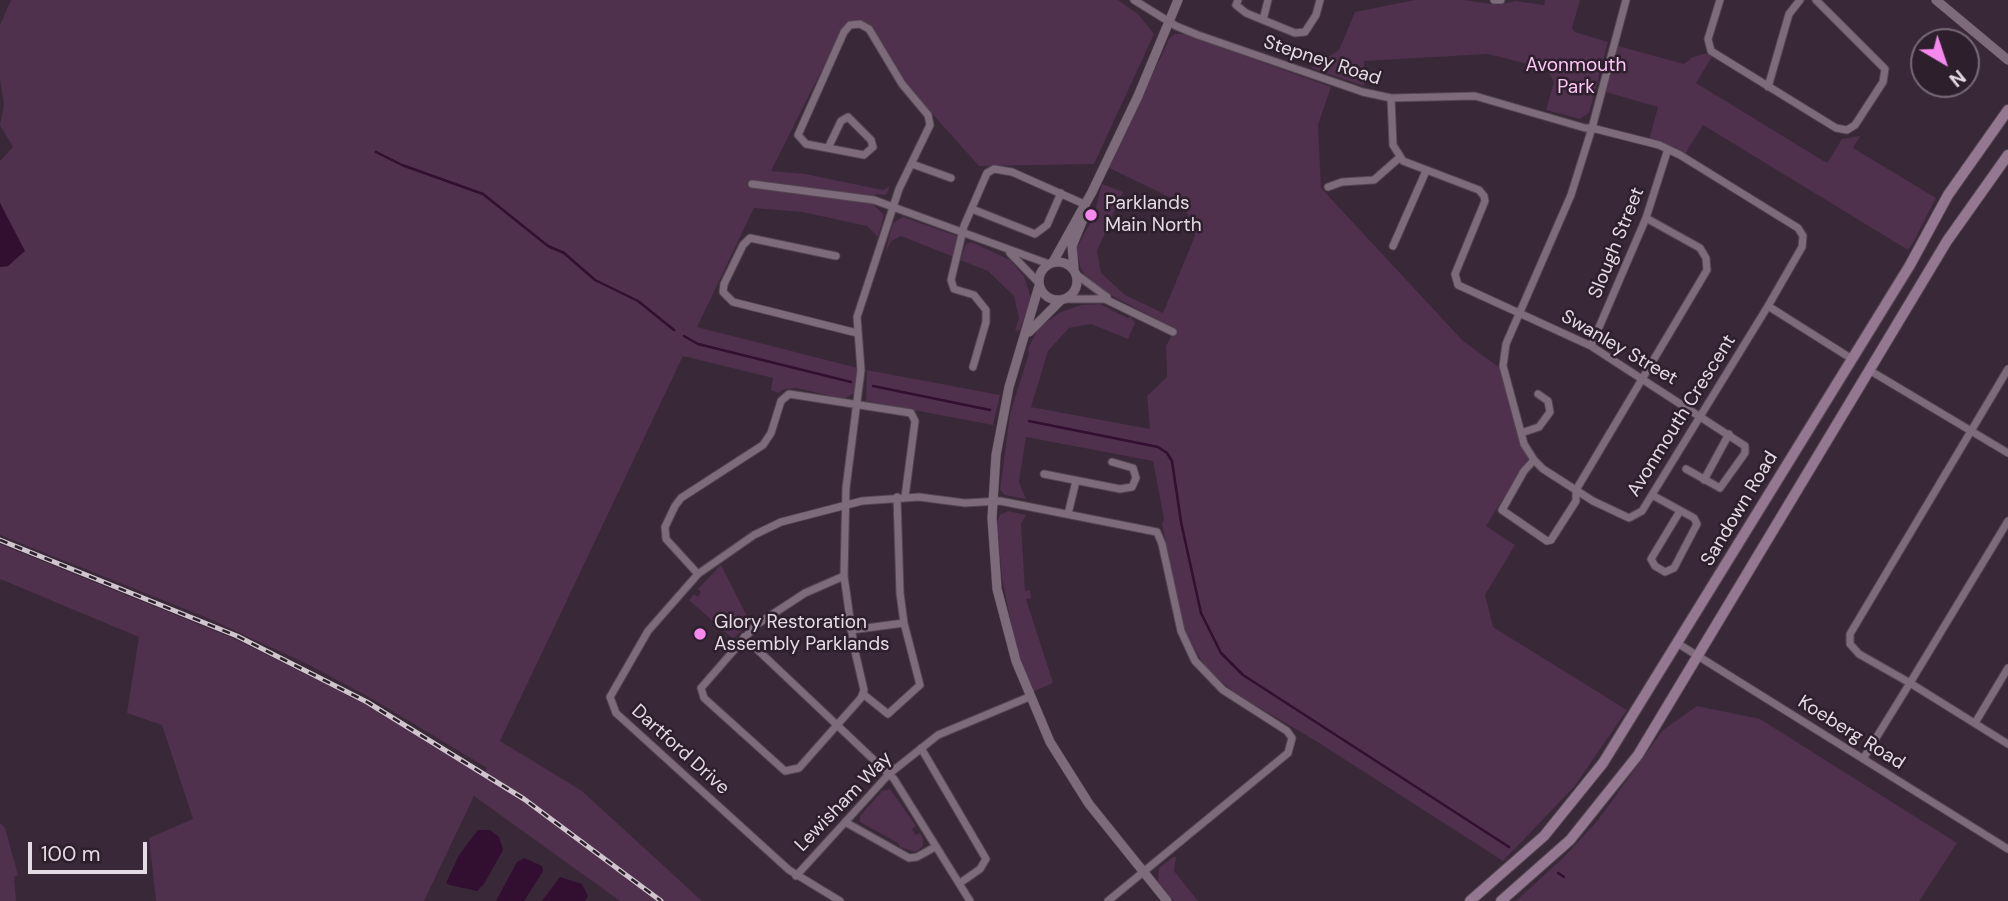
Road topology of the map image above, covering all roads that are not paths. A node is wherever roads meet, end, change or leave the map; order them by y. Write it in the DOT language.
graph roads {
  1 [pos="1134,0"];
  2 [pos="1178,0"];
  3 [pos="1238,0"];
  4 [pos="1268,0"];
  5 [pos="1320,0"];
  6 [pos="1494,0"];
  7 [pos="1501,0"];
  8 [pos="1626,0"];
  9 [pos="1720,0"];
  10 [pos="1800,0"];
  11 [pos="1816,0"];
  12 [pos="1936,0"];
  13 [pos="1263,20"];
  14 [pos="1170,22"];
  15 [pos="2008,60"];
  16 [pos="1768,87"];
  17 [pos="1391,98"];
  18 [pos="2008,110"];
  19 [pos="1592,128"];
  20 [pos="828,148"];
  21 [pos="1668,149"];
  22 [pos="2008,155"];
  23 [pos="1399,158"];
  24 [pos="912,164"];
  25 [pos="1426,171"];
  26 [pos="951,178"];
  27 [pos="752,184"];
  28 [pos="1328,187"];
  29 [pos="1092,192"];
  30 [pos="1061,193"];
  31 [pos="1084,204"];
  32 [pos="893,206"];
  33 [pos="972,208"];
  34 [pos="1646,218"];
  35 [pos="964,232"];
  36 [pos="994,244"];
  37 [pos="1393,246"];
  38 [pos="836,257"];
  39 [pos="1051,263"];
  40 [pos="1075,272"];
  41 [pos="1039,284"];
  42 [pos="1064,300"];
  43 [pos="1121,305"];
  44 [pos="1768,306"];
  45 [pos="1520,313"];
  46 [pos="857,332"];
  47 [pos="1173,332"];
  48 [pos="1591,346"];
  49 [pos="1852,359"];
  50 [pos="1016,362"];
  51 [pos="973,366"];
  52 [pos="2008,369"];
  53 [pos="1869,370"];
  54 [pos="1643,379"];
  55 [pos="1538,394"];
  56 [pos="858,404"];
  57 [pos="1701,415"];
  58 [pos="1970,430"];
  59 [pos="1521,433"];
  60 [pos="1729,434"];
  61 [pos="2008,453"];
  62 [pos="1534,460"];
  63 [pos="1112,463"];
  64 [pos="1686,469"];
  65 [pos="1044,474"];
  66 [pos="1704,480"];
  67 [pos="1076,481"];
  68 [pos="1576,490"];
  69 [pos="1652,495"];
  70 [pos="901,497"];
  71 [pos="993,502"];
  72 [pos="845,506"];
  73 [pos="1679,510"];
  74 [pos="1068,514"];
  75 [pos="2008,522"];
  76 [pos="698,574"];
  77 [pos="844,576"];
  78 [pos="904,623"];
  79 [pos="851,630"];
  80 [pos="744,637"];
  81 [pos="1677,643"];
  82 [pos="1699,657"];
  83 [pos="2008,668"];
  84 [pos="1910,683"];
  85 [pos="863,694"];
  86 [pos="1029,697"];
  87 [pos="1975,723"];
  88 [pos="838,724"];
  89 [pos="2008,744"];
  90 [pos="921,748"];
  91 [pos="1863,759"];
  92 [pos="889,774"];
  93 [pos="845,822"];
  94 [pos="935,846"];
  95 [pos="2008,849"];
  96 [pos="1143,871"];
  97 [pos="796,876"];
  98 [pos="960,883"];
  99 [pos="840,901"];
  100 [pos="970,901"];
  101 [pos="1108,901"];
  102 [pos="1167,901"];
  103 [pos="1469,901"];
  104 [pos="1501,901"];
  1 -- 14 [label="street, Stepney Road"];
  2 -- 14 [label="street"];
  3 -- 13 [label="street"];
  4 -- 13 [label="street"];
  5 -- 13 [label="street"];
  6 -- 7 [label="street"];
  8 -- 19 [label="street"];
  9 -- 16 [label="street"];
  10 -- 16 [label="street"];
  11 -- 16 [label="street"];
  12 -- 15 [label="street"];
  14 -- 17 [label="street, Stepney Road"];
  14 -- 29 [label="street"];
  17 -- 19 [label="street, Stepney Road"];
  17 -- 23 [label="street"];
  18 -- 49 [label="main road, Sandown Road"];
  19 -- 21 [label="street, Avonmouth Crescent"];
  19 -- 45 [label="street, Avonmouth Crescent"];
  20 -- 20 [label="street"];
  20 -- 24 [label="street"];
  21 -- 34 [label="street, Slough Street"];
  21 -- 44 [label="street, Avonmouth Crescent"];
  22 -- 53 [label="main road, Sandown Road"];
  23 -- 25 [label="street"];
  23 -- 28 [label="street"];
  24 -- 26 [label="street"];
  24 -- 32 [label="street"];
  25 -- 37 [label="street"];
  25 -- 45 [label="street, Swanley Street"];
  27 -- 32 [label="street"];
  29 -- 31 [label="street"];
  29 -- 40 [label="street"];
  30 -- 31 [label="street"];
  30 -- 33 [label="street"];
  30 -- 33 [label="street"];
  31 -- 39 [label="street"];
  32 -- 35 [label="street"];
  32 -- 46 [label="street"];
  33 -- 35 [label="street"];
  34 -- 48 [label="street, Slough Street"];
  34 -- 54 [label="street"];
  35 -- 36 [label="street"];
  35 -- 51 [label="street"];
  36 -- 39 [label="street"];
  36 -- 41 [label="street"];
  38 -- 46 [label="street"];
  39 -- 40 [label="street"];
  39 -- 41 [label="street"];
  40 -- 42 [label="street"];
  40 -- 43 [label="street"];
  41 -- 42 [label="street"];
  41 -- 50 [label="street"];
  42 -- 43 [label="street"];
  42 -- 50 [label="street"];
  43 -- 47 [label="street"];
  44 -- 49 [label="street"];
  44 -- 57 [label="street, Avonmouth Crescent"];
  45 -- 48 [label="street, Swanley Street"];
  45 -- 59 [label="street, Avonmouth Crescent"];
  46 -- 56 [label="street"];
  48 -- 54 [label="street, Swanley Street"];
  49 -- 81 [label="main road, Sandown Road"];
  50 -- 71 [label="street"];
  52 -- 58 [label="street"];
  53 -- 58 [label="street"];
  53 -- 82 [label="main road, Sandown Road"];
  54 -- 57 [label="street, Swanley Street"];
  54 -- 68 [label="street"];
  55 -- 59 [label="street"];
  56 -- 70 [label="street"];
  56 -- 72 [label="street"];
  56 -- 76 [label="street"];
  57 -- 60 [label="street, Swanley Street"];
  57 -- 69 [label="street, Avonmouth Crescent"];
  58 -- 61 [label="street"];
  58 -- 84 [label="street"];
  59 -- 62 [label="street, Avonmouth Crescent"];
  60 -- 66 [label="street"];
  60 -- 66 [label="street"];
  62 -- 68 [label="street, Avonmouth Crescent"];
  62 -- 68 [label="street"];
  63 -- 67 [label="street"];
  64 -- 66 [label="street"];
  65 -- 67 [label="street"];
  67 -- 74 [label="street"];
  68 -- 69 [label="street, Avonmouth Crescent"];
  69 -- 73 [label="street"];
  70 -- 71 [label="street, Dartford Drive"];
  70 -- 72 [label="street, Dartford Drive"];
  70 -- 78 [label="street"];
  71 -- 74 [label="street, Dartford Drive"];
  71 -- 86 [label="street"];
  72 -- 76 [label="street, Dartford Drive"];
  72 -- 77 [label="street"];
  73 -- 73 [label="street"];
  74 -- 96 [label="street, Dartford Drive"];
  75 -- 84 [label="street"];
  76 -- 97 [label="street, Dartford Drive"];
  77 -- 79 [label="street"];
  77 -- 80 [label="street"];
  78 -- 79 [label="street"];
  78 -- 85 [label="street"];
  79 -- 85 [label="street"];
  80 -- 88 [label="street"];
  80 -- 88 [label="street"];
  81 -- 82 [label="street, Koeberg Road"];
  81 -- 103 [label="main road, Sandown Road"];
  82 -- 91 [label="street, Koeberg Road"];
  82 -- 104 [label="main road, Sandown Road"];
  83 -- 87 [label="street"];
  84 -- 87 [label="street"];
  84 -- 91 [label="street"];
  85 -- 88 [label="street"];
  86 -- 90 [label="street, Lewisham Way"];
  86 -- 96 [label="street"];
  87 -- 89 [label="street"];
  88 -- 92 [label="street"];
  90 -- 92 [label="street, Lewisham Way"];
  90 -- 98 [label="street"];
  91 -- 95 [label="street, Koeberg Road"];
  92 -- 93 [label="street, Lewisham Way"];
  92 -- 94 [label="street"];
  93 -- 94 [label="street"];
  93 -- 97 [label="street, Lewisham Way"];
  94 -- 98 [label="street"];
  96 -- 101 [label="street"];
  96 -- 102 [label="street"];
  97 -- 99 [label="street, Dartford Drive"];
  98 -- 100 [label="street"];
}
